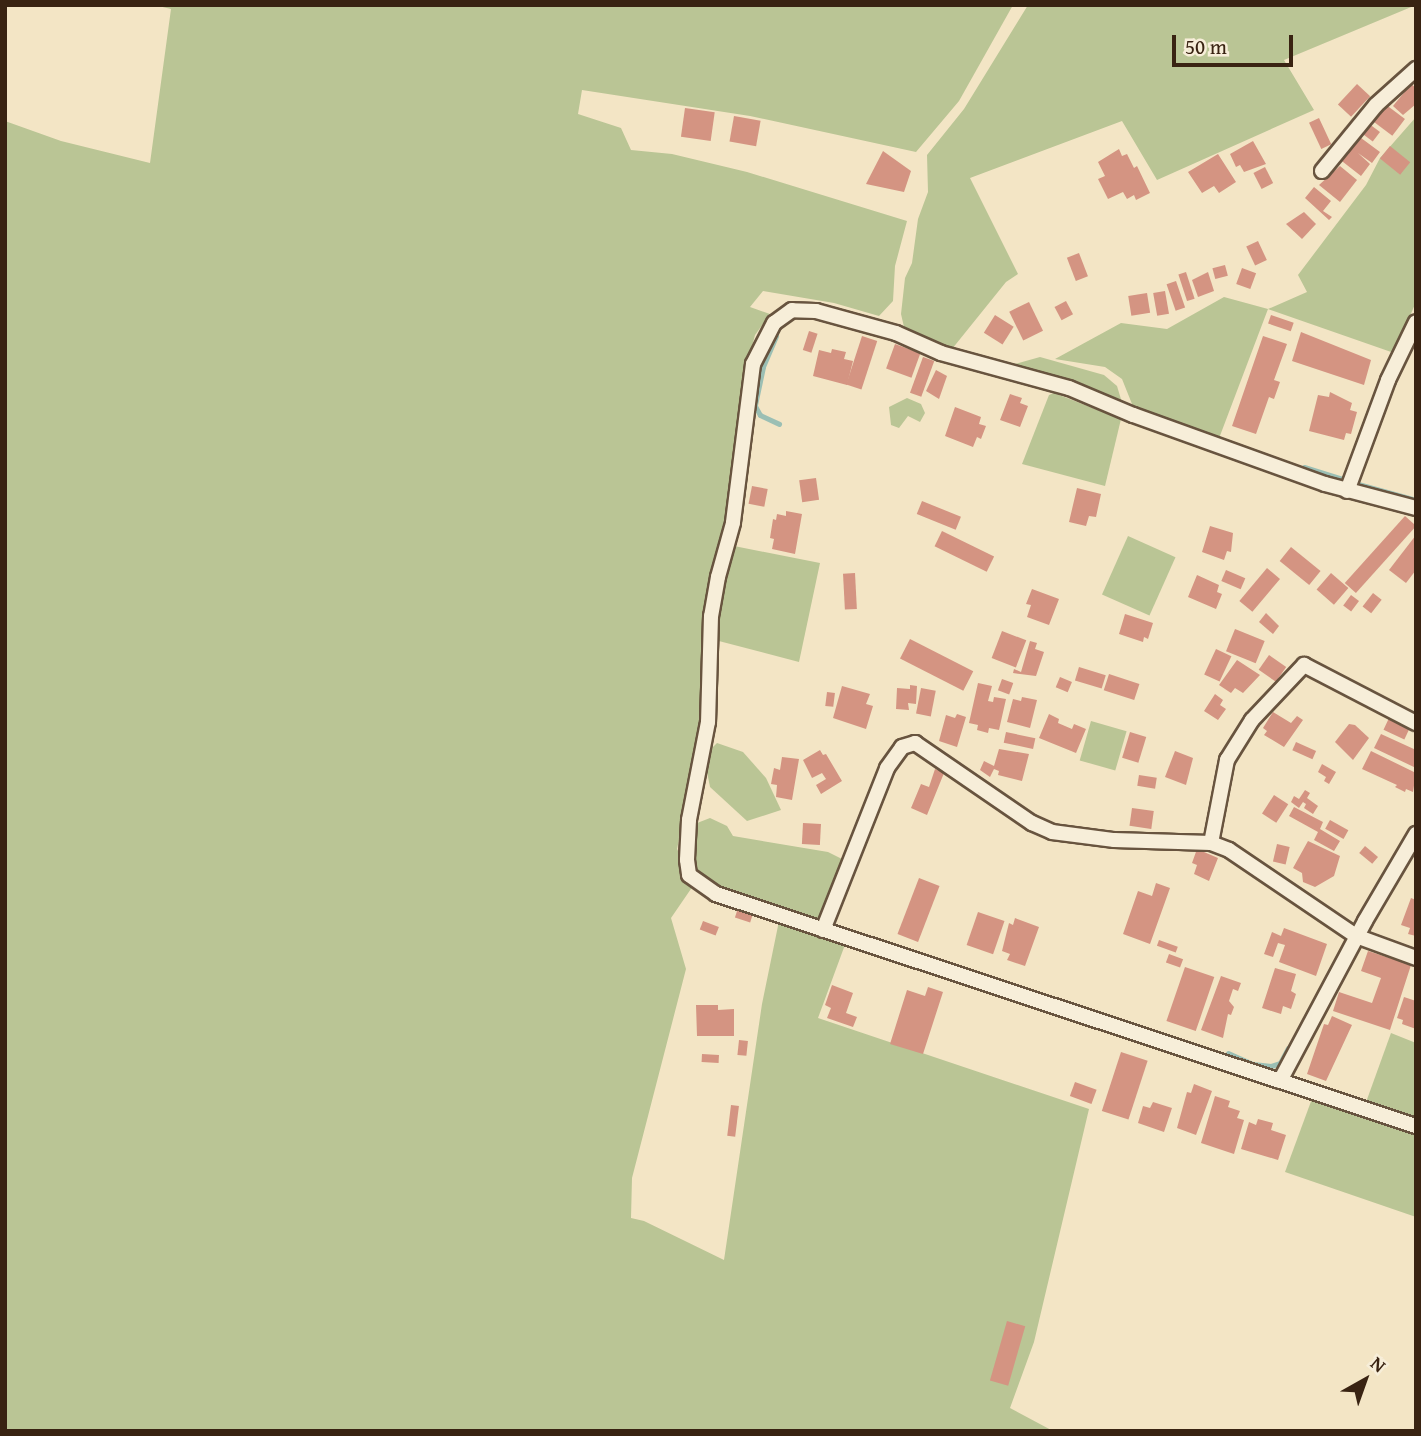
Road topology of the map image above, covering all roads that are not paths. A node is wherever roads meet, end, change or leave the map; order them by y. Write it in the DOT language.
graph roads {
  1 [pos="1416,69"];
  2 [pos="1322,171"];
  3 [pos="1416,322"];
  4 [pos="1347,491"];
  5 [pos="1416,508"];
  6 [pos="1416,723"];
  7 [pos="1416,834"];
  8 [pos="1211,843"];
  9 [pos="823,930"];
  10 [pos="1356,936"];
  11 [pos="1416,958"];
  12 [pos="1280,1081"];
  13 [pos="1416,1126"];
  1 -- 2 [label="street"];
  3 -- 4 [label="street"];
  4 -- 5 [label="street"];
  4 -- 9 [label="street"];
  6 -- 8 [label="street"];
  7 -- 10 [label="street"];
  8 -- 9 [label="street"];
  8 -- 10 [label="street"];
  9 -- 12 [label="street"];
  10 -- 11 [label="street"];
  10 -- 12 [label="street"];
  12 -- 13 [label="street"];
}
